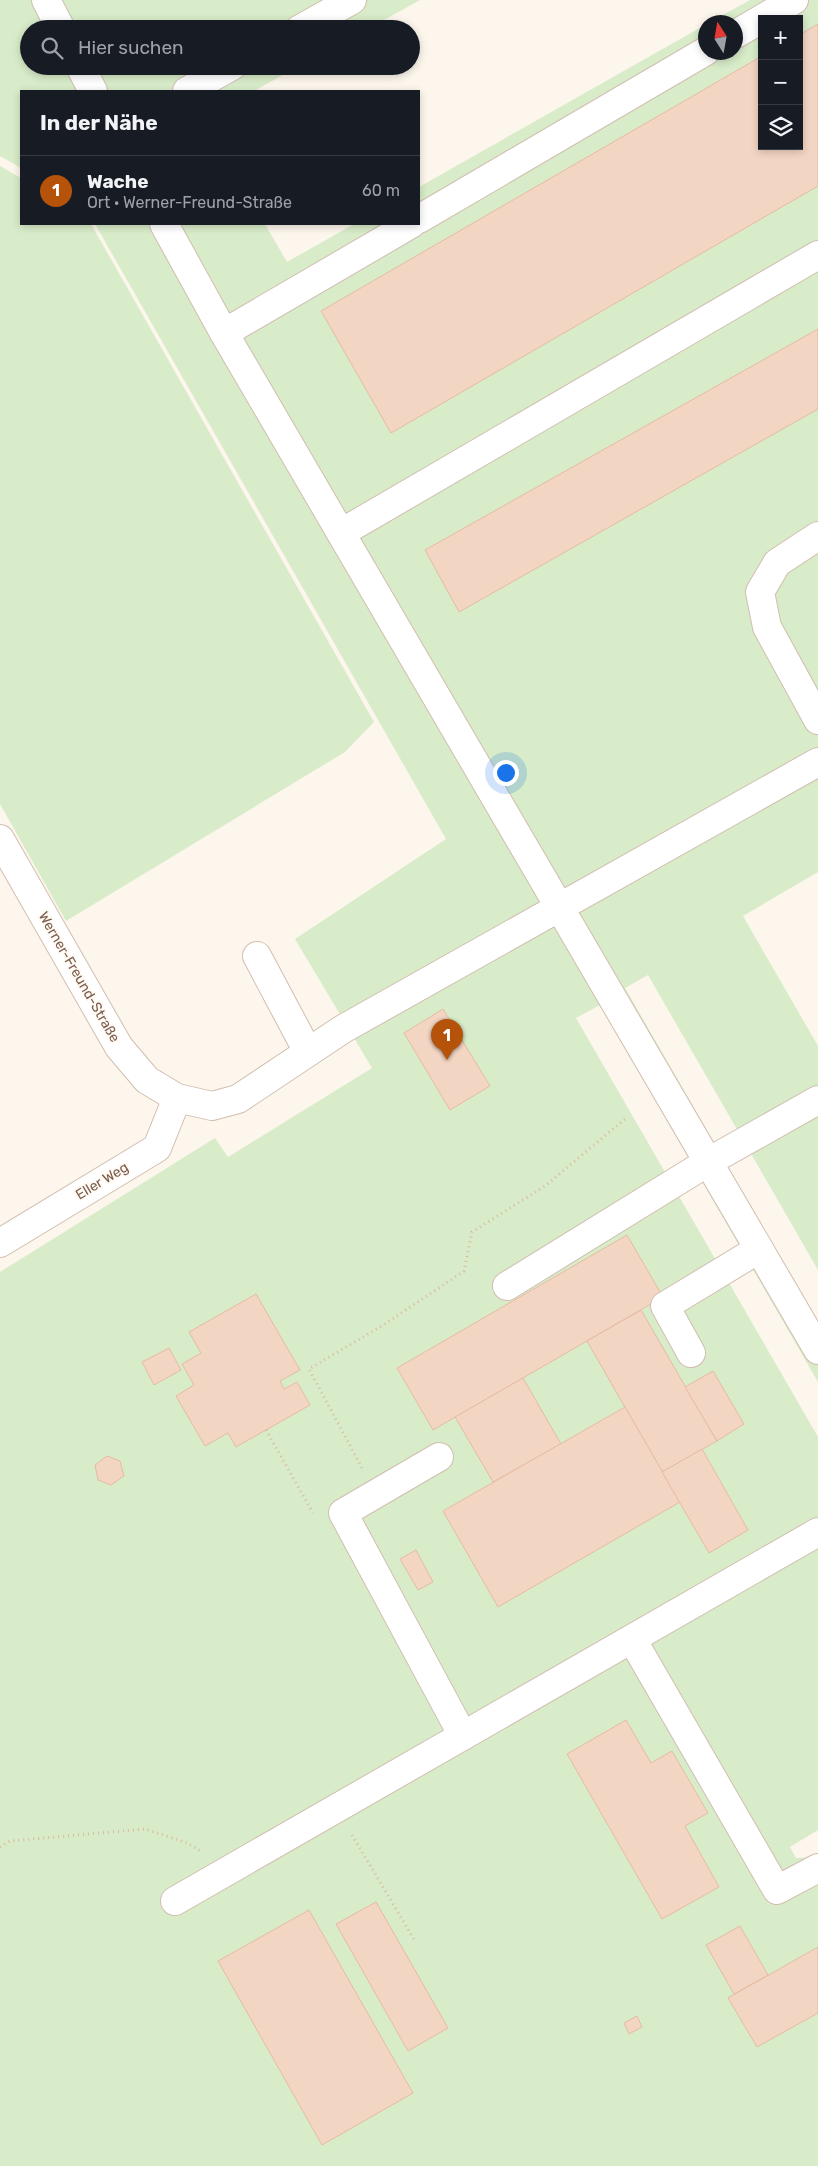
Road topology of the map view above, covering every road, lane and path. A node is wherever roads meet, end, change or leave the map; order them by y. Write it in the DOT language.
graph roads {
  1 [pos="46,0"];
  2 [pos="352,0"];
  3 [pos="794,0"];
  4 [pos="56,20"];
  5 [pos="316,20"];
  6 [pos="743,30"];
  7 [pos="698,57"];
  8 [pos="85,75"];
  9 [pos="216,75"];
  10 [pos="92,90"];
  11 [pos="189,90"];
  12 [pos="420,218"];
  13 [pos="165,225"];
  14 [pos="409,225"];
  15 [pos="818,255"];
  16 [pos="224,333"];
  17 [pos="341,533"];
  18 [pos="818,536"];
  19 [pos="818,720"];
  20 [pos="818,762"];
  21 [pos="0,839"];
  22 [pos="560,908"];
  23 [pos="257,956"];
  24 [pos="308,1052"];
  25 [pos="177,1098"];
  26 [pos="818,1100"];
  27 [pos="625,1119"];
  28 [pos="708,1162"];
  29 [pos="0,1243"];
  30 [pos="759,1249"];
  31 [pos="507,1286"];
  32 [pos="818,1350"];
  33 [pos="691,1353"];
  34 [pos="266,1430"];
  35 [pos="439,1456"];
  36 [pos="376,1494"];
  37 [pos="343,1514"];
  38 [pos="818,1532"];
  39 [pos="632,1639"];
  40 [pos="463,1736"];
  41 [pos="337,1809"];
  42 [pos="0,1847"];
  43 [pos="232,1868"];
  44 [pos="818,1868"];
  45 [pos="175,1900"];
  46 [pos="415,1941"];
  1 -- 4 [label="street"];
  2 -- 5 [label="street"];
  3 -- 6 [label="street"];
  7 -- 12 [label="street"];
  8 -- 10 [label="street"];
  9 -- 11 [label="street"];
  13 -- 16 [label="street"];
  14 -- 16 [label="street"];
  15 -- 17 [label="street"];
  16 -- 17 [label="street"];
  17 -- 22 [label="street"];
  18 -- 19 [label="street"];
  20 -- 22 [label="street, Werner-Freund-Straße"];
  21 -- 25 [label="street, Werner-Freund-Straße"];
  22 -- 24 [label="street, Werner-Freund-Straße"];
  22 -- 28 [label="street"];
  23 -- 24 [label="street"];
  24 -- 25 [label="street, Werner-Freund-Straße"];
  25 -- 29 [label="street, Eller Weg"];
  26 -- 28 [label="street"];
  27 -- 36 [label="path"];
  28 -- 30 [label="street"];
  28 -- 31 [label="street"];
  30 -- 32 [label="street"];
  30 -- 33 [label="street"];
  34 -- 37 [label="path"];
  35 -- 36 [label="street"];
  36 -- 37 [label="street"];
  37 -- 40 [label="street"];
  38 -- 39 [label="street"];
  39 -- 40 [label="street"];
  39 -- 44 [label="street"];
  40 -- 41 [label="street"];
  41 -- 43 [label="street"];
  41 -- 46 [label="path"];
  42 -- 43 [label="path"];
  43 -- 45 [label="street"];
}
